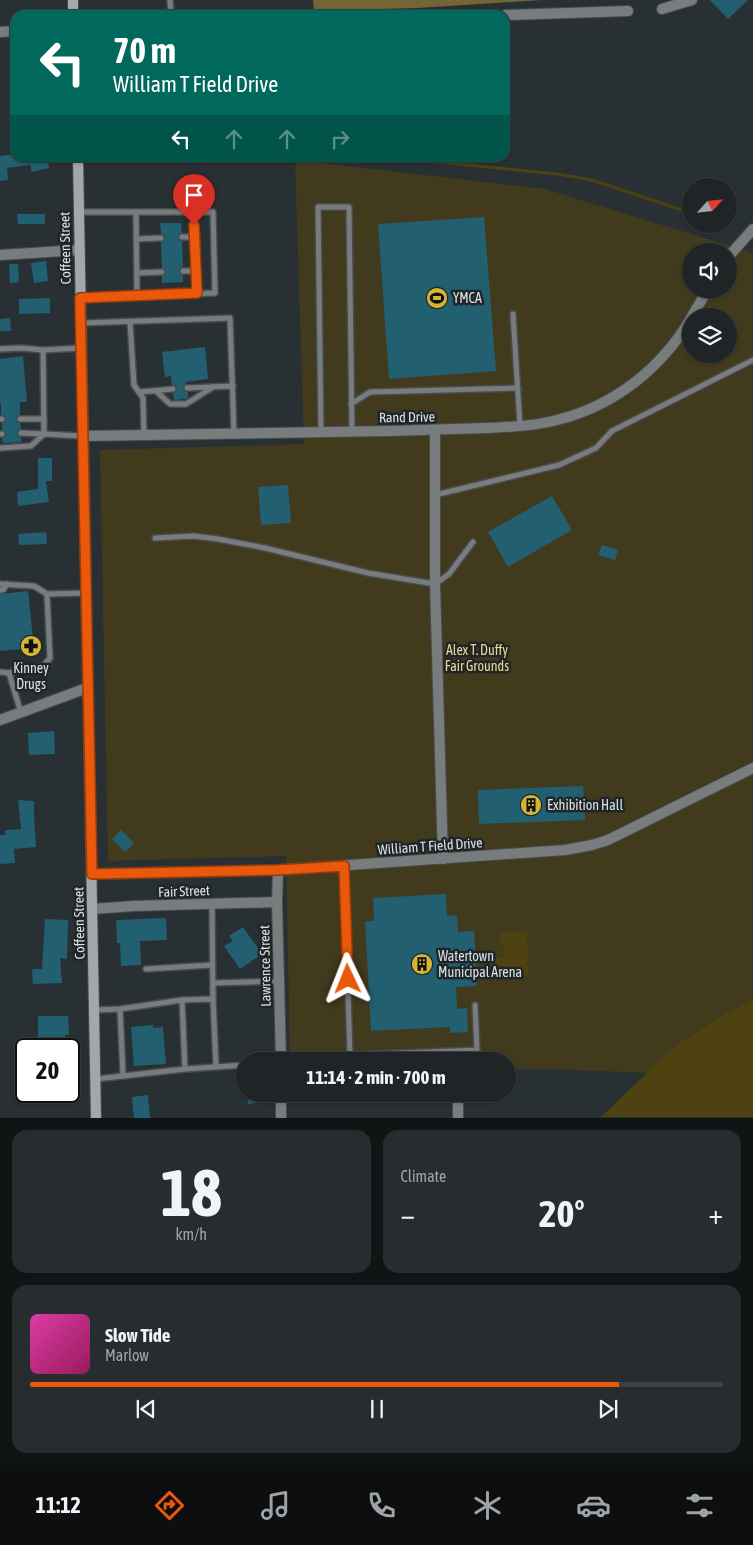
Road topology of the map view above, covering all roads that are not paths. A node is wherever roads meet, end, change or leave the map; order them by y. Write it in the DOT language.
graph roads {
  1 [pos="692,0"];
  2 [pos="662,9"];
  3 [pos="628,11"];
  4 [pos="510,15"];
  5 [pos="78,162"];
  6 [pos="78,212"];
  7 [pos="194,212"];
  8 [pos="136,213"];
  9 [pos="753,229"];
  10 [pos="182,237"];
  11 [pos="195,237"];
  12 [pos="161,238"];
  13 [pos="136,239"];
  14 [pos="737,247"];
  15 [pos="79,250"];
  16 [pos="0,255"];
  17 [pos="183,271"];
  18 [pos="196,271"];
  19 [pos="162,272"];
  20 [pos="137,273"];
  21 [pos="197,293"];
  22 [pos="138,295"];
  23 [pos="80,298"];
  24 [pos="513,314"];
  25 [pos="130,322"];
  26 [pos="80,323"];
  27 [pos="682,334"];
  28 [pos="81,348"];
  29 [pos="0,349"];
  30 [pos="43,350"];
  31 [pos="753,360"];
  32 [pos="233,386"];
  33 [pos="212,387"];
  34 [pos="187,388"];
  35 [pos="518,388"];
  36 [pos="173,389"];
  37 [pos="156,391"];
  38 [pos="140,392"];
  39 [pos="351,404"];
  40 [pos="20,419"];
  41 [pos="44,419"];
  42 [pos="520,426"];
  43 [pos="434,430"];
  44 [pos="321,432"];
  45 [pos="352,432"];
  46 [pos="21,433"];
  47 [pos="44,434"];
  48 [pos="234,434"];
  49 [pos="144,435"];
  50 [pos="82,436"];
  51 [pos="0,448"];
  52 [pos="434,495"];
  53 [pos="155,538"];
  54 [pos="473,542"];
  55 [pos="0,584"];
  56 [pos="7,584"];
  57 [pos="435,584"];
  58 [pos="0,590"];
  59 [pos="47,594"];
  60 [pos="86,594"];
  61 [pos="0,672"];
  62 [pos="9,673"];
  63 [pos="87,688"];
  64 [pos="21,712"];
  65 [pos="0,720"];
  66 [pos="753,768"];
  67 [pos="442,859"];
  68 [pos="344,866"];
  69 [pos="278,870"];
  70 [pos="92,874"];
  71 [pos="277,902"];
  72 [pos="212,904"];
  73 [pos="92,908"];
  74 [pos="212,965"];
  75 [pos="146,969"];
  76 [pos="279,981"];
  77 [pos="213,983"];
  78 [pos="213,999"];
  79 [pos="182,1000"];
  80 [pos="476,1005"];
  81 [pos="120,1009"];
  82 [pos="95,1010"];
  83 [pos="281,1052"];
  84 [pos="350,1052"];
  85 [pos="426,1052"];
  86 [pos="236,1065"];
  87 [pos="216,1066"];
  88 [pos="185,1069"];
  89 [pos="124,1076"];
  90 [pos="96,1079"];
  91 [pos="281,1102"];
  92 [pos="458,1102"];
  93 [pos="96,1118"];
  94 [pos="281,1118"];
  95 [pos="458,1118"];
  1 -- 2 [label="street"];
  3 -- 4 [label="street"];
  5 -- 6 [label="main road, Coffeen Street"];
  6 -- 8 [label="lane"];
  6 -- 15 [label="main road, Coffeen Street"];
  7 -- 8 [label="lane"];
  7 -- 11 [label="lane"];
  7 -- 21 [label="lane"];
  8 -- 13 [label="lane"];
  9 -- 14 [label="street"];
  10 -- 11 [label="lane"];
  11 -- 18 [label="lane"];
  12 -- 13 [label="lane"];
  13 -- 20 [label="lane"];
  15 -- 16 [label="street"];
  15 -- 23 [label="main road, Coffeen Street"];
  17 -- 18 [label="lane"];
  18 -- 21 [label="lane"];
  19 -- 20 [label="lane"];
  20 -- 22 [label="lane"];
  21 -- 22 [label="lane"];
  22 -- 23 [label="lane"];
  23 -- 26 [label="main road, Coffeen Street"];
  24 -- 35 [label="lane"];
  25 -- 26 [label="lane"];
  25 -- 32 [label="lane"];
  25 -- 38 [label="lane"];
  26 -- 28 [label="main road, Coffeen Street"];
  27 -- 42 [label="street, Rand Drive"];
  28 -- 30 [label="lane"];
  28 -- 50 [label="main road, Coffeen Street"];
  29 -- 30 [label="lane"];
  30 -- 41 [label="lane"];
  31 -- 52 [label="lane"];
  32 -- 33 [label="lane"];
  32 -- 48 [label="lane"];
  33 -- 34 [label="lane"];
  33 -- 37 [label="lane"];
  35 -- 39 [label="lane"];
  35 -- 42 [label="lane"];
  36 -- 37 [label="lane"];
  37 -- 38 [label="lane"];
  38 -- 49 [label="lane"];
  39 -- 44 [label="lane"];
  39 -- 45 [label="lane"];
  40 -- 41 [label="lane"];
  41 -- 47 [label="lane"];
  42 -- 43 [label="street, Rand Drive"];
  43 -- 45 [label="street, Rand Drive"];
  43 -- 52 [label="street"];
  44 -- 45 [label="street, Rand Drive"];
  44 -- 48 [label="street, Rand Drive"];
  46 -- 47 [label="lane"];
  47 -- 50 [label="lane"];
  47 -- 51 [label="lane"];
  48 -- 49 [label="street, Rand Drive"];
  49 -- 50 [label="street, Rand Drive"];
  50 -- 60 [label="main road, Coffeen Street"];
  52 -- 57 [label="street"];
  53 -- 57 [label="lane"];
  54 -- 57 [label="lane"];
  55 -- 56 [label="lane"];
  56 -- 58 [label="lane"];
  56 -- 59 [label="lane"];
  57 -- 67 [label="street"];
  59 -- 60 [label="lane"];
  59 -- 62 [label="lane"];
  60 -- 63 [label="main road, Coffeen Street"];
  61 -- 62 [label="lane"];
  62 -- 64 [label="lane"];
  63 -- 64 [label="street"];
  63 -- 70 [label="main road, Coffeen Street"];
  64 -- 65 [label="street"];
  66 -- 67 [label="street, William T Field Drive"];
  67 -- 68 [label="street, William T Field Drive"];
  68 -- 69 [label="street, William T Field Drive"];
  68 -- 84 [label="lane"];
  69 -- 70 [label="street, William T Field Drive"];
  69 -- 71 [label="street, Lawrence Street"];
  70 -- 73 [label="main road, Coffeen Street"];
  71 -- 72 [label="street, Fair Street"];
  71 -- 76 [label="street, Lawrence Street"];
  72 -- 73 [label="street, Fair Street"];
  72 -- 74 [label="lane"];
  73 -- 82 [label="main road, Coffeen Street"];
  74 -- 75 [label="lane"];
  74 -- 77 [label="lane"];
  76 -- 77 [label="lane"];
  76 -- 83 [label="street, Lawrence Street"];
  77 -- 78 [label="lane"];
  78 -- 79 [label="lane"];
  78 -- 87 [label="lane"];
  79 -- 81 [label="lane"];
  79 -- 88 [label="lane"];
  80 -- 85 [label="lane"];
  81 -- 82 [label="lane"];
  81 -- 89 [label="lane"];
  82 -- 90 [label="main road, Coffeen Street"];
  86 -- 87 [label="lane"];
  87 -- 88 [label="lane"];
  88 -- 89 [label="lane"];
  89 -- 90 [label="lane"];
  90 -- 93 [label="main road, Coffeen Street"];
  91 -- 94 [label="street"];
  92 -- 95 [label="street"];
}
